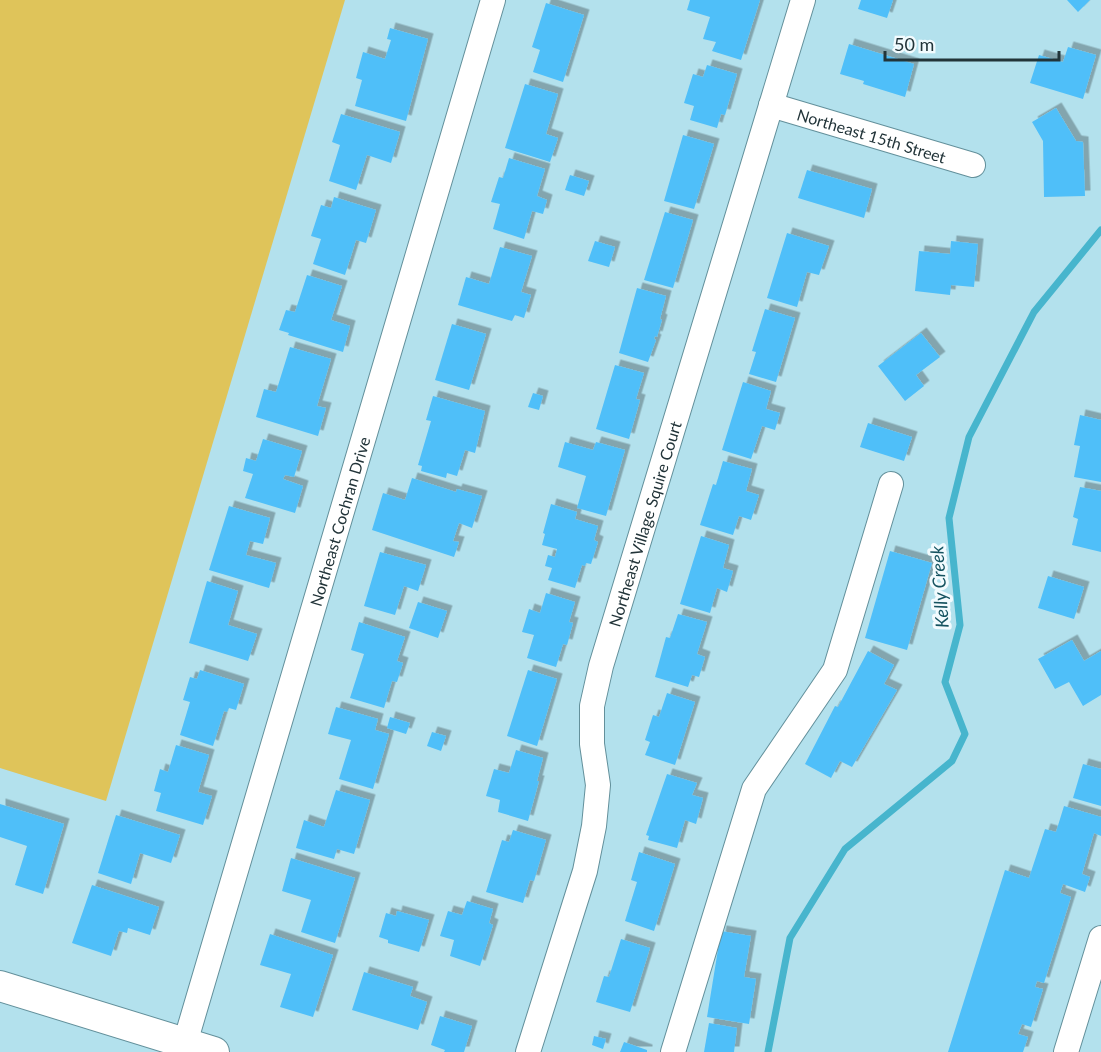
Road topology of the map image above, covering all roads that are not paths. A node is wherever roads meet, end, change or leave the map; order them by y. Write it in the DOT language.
graph roads {
  1 [pos="493,0"];
  2 [pos="803,0"];
  3 [pos="771,105"];
  4 [pos="973,165"];
  5 [pos="891,484"];
  6 [pos="1101,938"];
  7 [pos="0,986"];
  8 [pos="185,1043"];
  9 [pos="214,1052"];
  10 [pos="528,1052"];
  11 [pos="673,1052"];
  12 [pos="1066,1052"];
  1 -- 8 [label="street, Northeast Cochran Drive"];
  2 -- 3 [label="street, Northeast Village Squire Court"];
  3 -- 4 [label="street, Northeast 15th Street"];
  3 -- 10 [label="street, Northeast Village Squire Court"];
  5 -- 11 [label="street"];
  6 -- 12 [label="street"];
  7 -- 8 [label="main road"];
  8 -- 9 [label="main road"];
}
